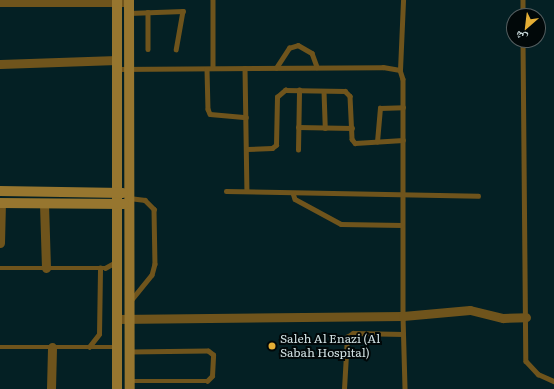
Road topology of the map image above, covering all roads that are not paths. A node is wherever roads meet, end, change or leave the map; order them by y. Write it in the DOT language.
graph roads {
  1 [pos="213,0"];
  2 [pos="403,0"];
  3 [pos="86,1"];
  4 [pos="117,1"];
  5 [pos="129,1"];
  6 [pos="0,2"];
  7 [pos="148,12"];
  8 [pos="129,13"];
  9 [pos="523,48"];
  10 [pos="148,49"];
  11 [pos="176,49"];
  12 [pos="0,64"];
  13 [pos="117,65"];
  14 [pos="317,67"];
  15 [pos="213,68"];
  16 [pos="245,68"];
  17 [pos="276,68"];
  18 [pos="129,69"];
  19 [pos="207,69"];
  20 [pos="400,70"];
  21 [pos="299,90"];
  22 [pos="324,90"];
  23 [pos="403,107"];
  24 [pos="246,117"];
  25 [pos="298,127"];
  26 [pos="325,128"];
  27 [pos="352,128"];
  28 [pos="403,140"];
  29 [pos="377,142"];
  30 [pos="247,149"];
  31 [pos="298,150"];
  32 [pos="129,153"];
  33 [pos="117,154"];
  34 [pos="0,191"];
  35 [pos="226,191"];
  36 [pos="117,192"];
  37 [pos="247,192"];
  38 [pos="293,193"];
  39 [pos="402,196"];
  40 [pos="478,196"];
  41 [pos="129,198"];
  42 [pos="0,203"];
  43 [pos="44,204"];
  44 [pos="117,204"];
  45 [pos="402,225"];
  46 [pos="0,243"];
  47 [pos="117,261"];
  48 [pos="0,268"];
  49 [pos="46,268"];
  50 [pos="100,268"];
  51 [pos="117,293"];
  52 [pos="130,297"];
  53 [pos="403,316"];
  54 [pos="526,317"];
  55 [pos="118,319"];
  56 [pos="130,319"];
  57 [pos="403,334"];
  58 [pos="0,347"];
  59 [pos="52,347"];
  60 [pos="89,347"];
  61 [pos="117,347"];
  62 [pos="130,352"];
  63 [pos="554,381"];
  64 [pos="130,385"];
  65 [pos="51,389"];
  66 [pos="117,389"];
  67 [pos="344,389"];
  68 [pos="405,389"];
  1 -- 15 [label="lane"];
  2 -- 20 [label="lane"];
  3 -- 4 [label="street"];
  3 -- 6 [label="street"];
  4 -- 5 [label="street"];
  4 -- 13 [label="street"];
  5 -- 8 [label="street"];
  7 -- 8 [label="lane"];
  7 -- 10 [label="lane"];
  7 -- 11 [label="lane"];
  8 -- 18 [label="street"];
  9 -- 54 [label="lane"];
  12 -- 13 [label="street"];
  13 -- 18 [label="lane"];
  13 -- 33 [label="street"];
  14 -- 17 [label="lane"];
  14 -- 17 [label="lane"];
  14 -- 20 [label="lane"];
  15 -- 16 [label="lane"];
  15 -- 19 [label="lane"];
  16 -- 17 [label="lane"];
  16 -- 24 [label="lane"];
  18 -- 19 [label="lane"];
  18 -- 32 [label="street"];
  19 -- 24 [label="lane"];
  20 -- 23 [label="lane"];
  21 -- 22 [label="lane"];
  21 -- 25 [label="lane"];
  21 -- 30 [label="lane"];
  22 -- 26 [label="lane"];
  22 -- 27 [label="lane"];
  23 -- 28 [label="lane"];
  23 -- 29 [label="lane"];
  24 -- 30 [label="lane"];
  25 -- 26 [label="lane"];
  25 -- 31 [label="lane"];
  26 -- 27 [label="lane"];
  27 -- 29 [label="lane"];
  28 -- 29 [label="lane"];
  28 -- 39 [label="lane"];
  30 -- 37 [label="lane"];
  32 -- 33 [label="street"];
  32 -- 41 [label="street"];
  33 -- 36 [label="street"];
  34 -- 36 [label="street"];
  35 -- 37 [label="lane"];
  36 -- 41 [label="street"];
  36 -- 44 [label="street"];
  37 -- 38 [label="lane"];
  38 -- 39 [label="lane"];
  38 -- 45 [label="lane"];
  39 -- 40 [label="lane"];
  39 -- 45 [label="lane"];
  41 -- 44 [label="street"];
  41 -- 52 [label="street"];
  41 -- 52 [label="lane"];
  42 -- 43 [label="street"];
  42 -- 46 [label="street"];
  43 -- 44 [label="street"];
  43 -- 49 [label="street"];
  44 -- 47 [label="street"];
  45 -- 53 [label="lane"];
  47 -- 50 [label="lane"];
  47 -- 51 [label="street"];
  48 -- 49 [label="lane"];
  49 -- 50 [label="lane"];
  50 -- 60 [label="lane"];
  51 -- 52 [label="street"];
  51 -- 55 [label="street"];
  52 -- 56 [label="street"];
  53 -- 54 [label="street"];
  53 -- 56 [label="street"];
  53 -- 57 [label="lane"];
  54 -- 63 [label="lane"];
  55 -- 56 [label="street"];
  55 -- 61 [label="street"];
  56 -- 62 [label="street"];
  57 -- 67 [label="lane"];
  57 -- 68 [label="lane"];
  58 -- 59 [label="lane"];
  59 -- 60 [label="lane"];
  59 -- 65 [label="street"];
  60 -- 61 [label="lane"];
  61 -- 66 [label="street"];
  62 -- 64 [label="street"];
  62 -- 64 [label="lane"];
}
